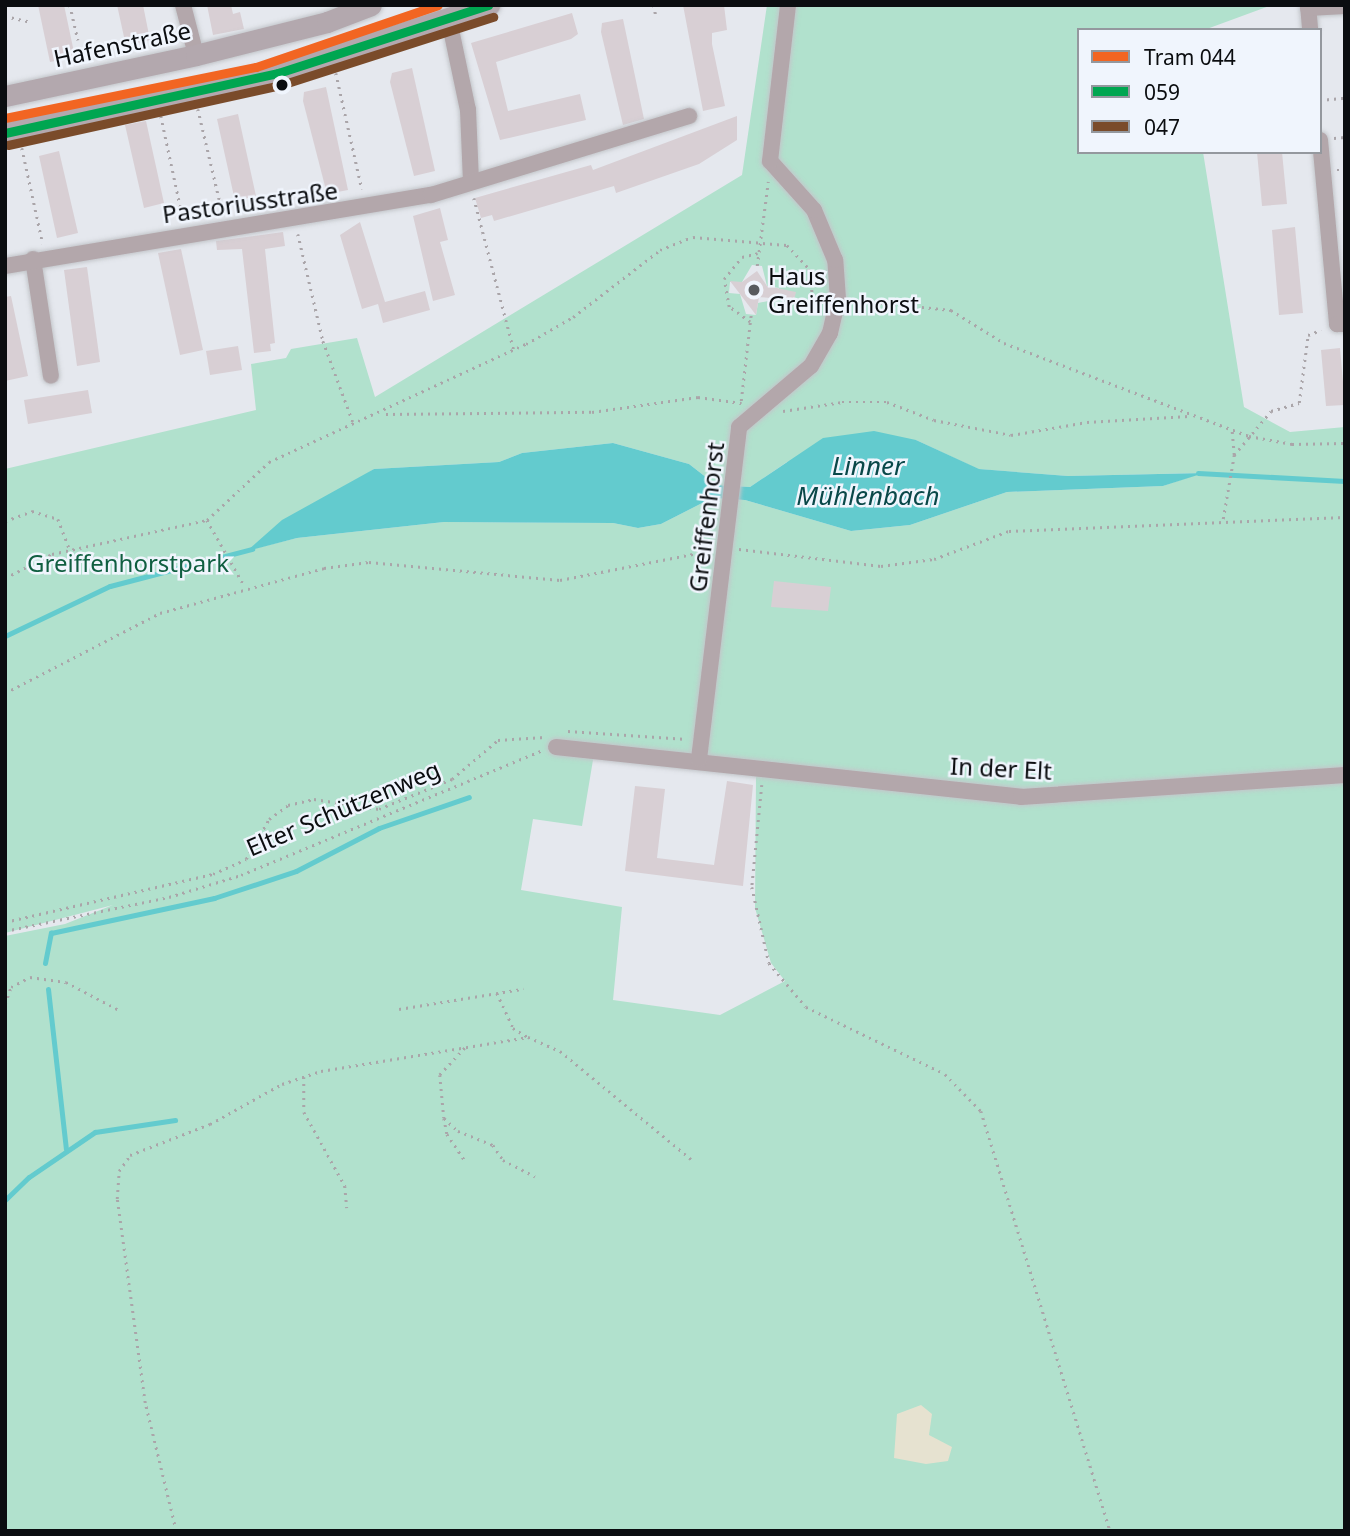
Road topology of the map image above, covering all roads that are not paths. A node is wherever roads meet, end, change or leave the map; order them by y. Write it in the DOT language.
graph roads {
  1 [pos="183,5"];
  2 [pos="370,5"];
  3 [pos="489,5"];
  4 [pos="788,5"];
  5 [pos="1308,6"];
  6 [pos="1345,6"];
  7 [pos="449,20"];
  8 [pos="1310,28"];
  9 [pos="196,55"];
  10 [pos="5,96"];
  11 [pos="689,116"];
  12 [pos="13,137"];
  13 [pos="1322,154"];
  14 [pos="471,181"];
  15 [pos="40,258"];
  16 [pos="5,266"];
  17 [pos="1341,324"];
  18 [pos="51,376"];
  19 [pos="556,747"];
  20 [pos="699,759"];
  21 [pos="1345,775"];
  1 -- 9 [label="street"];
  2 -- 9 [label="main road, Hafenstraße"];
  3 -- 7 [label="main road"];
  4 -- 20 [label="street, Greiffenhorst"];
  5 -- 6 [label="street"];
  5 -- 8 [label="street"];
  7 -- 12 [label="main road"];
  7 -- 14 [label="street"];
  9 -- 10 [label="main road, Hafenstraße"];
  11 -- 14 [label="street, Pastoriusstraße"];
  13 -- 17 [label="street"];
  14 -- 15 [label="street, Pastoriusstraße"];
  15 -- 16 [label="street, Pastoriusstraße"];
  15 -- 18 [label="street"];
  19 -- 20 [label="street"];
  20 -- 21 [label="street, In der Elt"];
}
